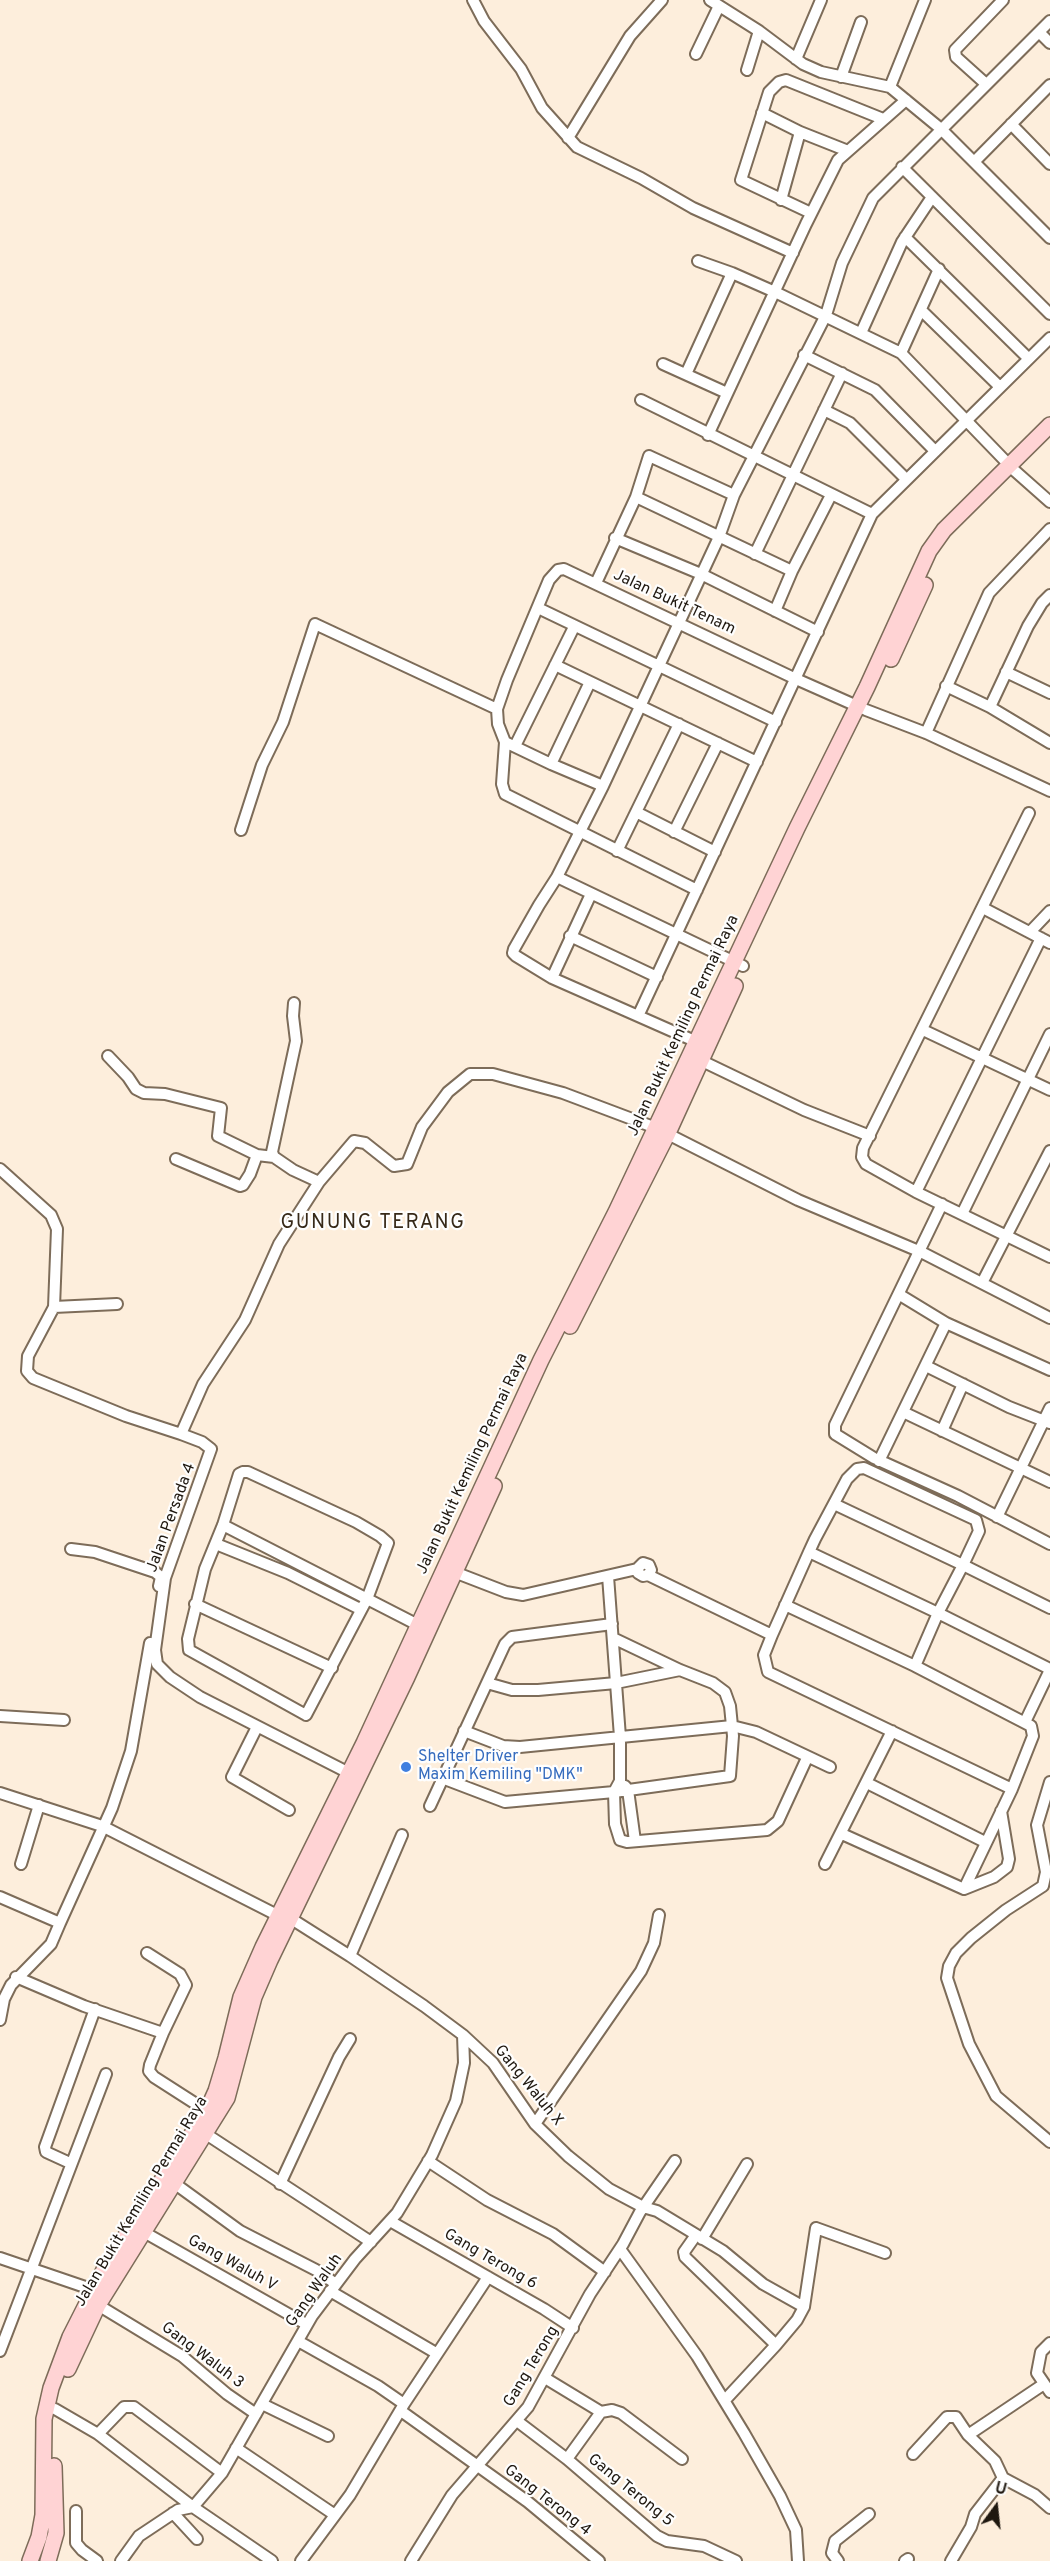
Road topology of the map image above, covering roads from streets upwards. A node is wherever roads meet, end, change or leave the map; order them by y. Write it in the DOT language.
graph roads {
  1 [pos="472,0"];
  2 [pos="662,0"];
  3 [pos="821,0"];
  4 [pos="925,0"];
  5 [pos="1003,0"];
  6 [pos="715,3"];
  7 [pos="1050,21"];
  8 [pos="861,22"];
  9 [pos="759,31"];
  10 [pos="1039,32"];
  11 [pos="1050,43"];
  12 [pos="696,54"];
  13 [pos="796,58"];
  14 [pos="747,70"];
  15 [pos="841,77"];
  16 [pos="986,84"];
  17 [pos="1050,85"];
  18 [pos="890,87"];
  19 [pos="906,100"];
  20 [pos="762,114"];
  21 [pos="884,119"];
  22 [pos="1011,124"];
  23 [pos="941,129"];
  24 [pos="800,132"];
  25 [pos="568,138"];
  26 [pos="848,151"];
  27 [pos="1047,156"];
  28 [pos="974,162"];
  29 [pos="902,167"];
  30 [pos="932,197"];
  31 [pos="781,200"];
  32 [pos="811,213"];
  33 [pos="905,237"];
  34 [pos="1050,238"];
  35 [pos="793,253"];
  36 [pos="698,261"];
  37 [pos="939,270"];
  38 [pos="732,273"];
  39 [pos="775,292"];
  40 [pos="921,310"];
  41 [pos="1050,314"];
  42 [pos="826,315"];
  43 [pos="861,333"];
  44 [pos="1050,338"];
  45 [pos="901,353"];
  46 [pos="804,355"];
  47 [pos="1028,358"];
  48 [pos="663,364"];
  49 [pos="842,373"];
  50 [pos="686,374"];
  51 [pos="1000,387"];
  52 [pos="727,393"];
  53 [pos="641,400"];
  54 [pos="824,410"];
  55 [pos="968,419"];
  56 [pos="1050,425"];
  57 [pos="708,435"];
  58 [pos="1050,438"];
  59 [pos="935,451"];
  60 [pos="754,458"];
  61 [pos="1012,467"];
  62 [pos="791,476"];
  63 [pos="906,479"];
  64 [pos="734,495"];
  65 [pos="831,495"];
  66 [pos="636,497"];
  67 [pos="1050,502"];
  68 [pos="872,514"];
  69 [pos="1050,529"];
  70 [pos="719,537"];
  71 [pos="615,538"];
  72 [pos="755,554"];
  73 [pos="792,571"];
  74 [pos="701,574"];
  75 [pos="596,584"];
  76 [pos="1050,595"];
  77 [pos="538,608"];
  78 [pos="775,611"];
  79 [pos="680,622"];
  80 [pos="574,627"];
  81 [pos="818,632"];
  82 [pos="555,665"];
  83 [pos="660,667"];
  84 [pos="1006,672"];
  85 [pos="796,679"];
  86 [pos="590,682"];
  87 [pos="946,686"];
  88 [pos="1050,693"];
  89 [pos="641,705"];
  90 [pos="990,707"];
  91 [pos="862,708"];
  92 [pos="497,710"];
  93 [pos="776,722"];
  94 [pos="679,724"];
  95 [pos="926,732"];
  96 [pos="718,743"];
  97 [pos="1050,743"];
  98 [pos="510,744"];
  99 [pos="757,762"];
  100 [pos="551,765"];
  101 [pos="603,786"];
  102 [pos="1050,791"];
  103 [pos="636,812"];
  104 [pos="1029,813"];
  105 [pos="241,830"];
  106 [pos="581,832"];
  107 [pos="674,832"];
  108 [pos="617,851"];
  109 [pos="715,852"];
  110 [pos="557,877"];
  111 [pos="697,890"];
  112 [pos="591,894"];
  113 [pos="983,908"];
  114 [pos="1050,911"];
  115 [pos="1030,932"];
  116 [pos="677,934"];
  117 [pos="570,936"];
  118 [pos="1045,940"];
  119 [pos="739,964"];
  120 [pos="657,977"];
  121 [pos="552,978"];
  122 [pos="294,1003"];
  123 [pos="639,1014"];
  124 [pos="923,1030"];
  125 [pos="1050,1034"];
  126 [pos="698,1042"];
  127 [pos="108,1056"];
  128 [pos="982,1058"];
  129 [pos="702,1061"];
  130 [pos="1028,1080"];
  131 [pos="1050,1090"];
  132 [pos="662,1130"];
  133 [pos="870,1136"];
  134 [pos="1050,1151"];
  135 [pos="257,1155"];
  136 [pos="274,1157"];
  137 [pos="176,1159"];
  138 [pos="0,1169"];
  139 [pos="319,1182"];
  140 [pos="916,1192"];
  141 [pos="942,1204"];
  142 [pos="962,1214"];
  143 [pos="1008,1236"];
  144 [pos="921,1252"];
  145 [pos="1050,1257"];
  146 [pos="982,1283"];
  147 [pos="900,1295"];
  148 [pos="117,1304"];
  149 [pos="54,1307"];
  150 [pos="1050,1318"];
  151 [pos="946,1323"];
  152 [pos="926,1366"];
  153 [pos="1050,1370"];
  154 [pos="963,1384"];
  155 [pos="1050,1408"];
  156 [pos="903,1412"];
  157 [pos="1047,1422"];
  158 [pos="942,1431"];
  159 [pos="181,1434"];
  160 [pos="879,1461"];
  161 [pos="1021,1467"];
  162 [pos="1050,1482"];
  163 [pos="834,1504"];
  164 [pos="997,1517"];
  165 [pos="223,1525"];
  166 [pos="216,1544"];
  167 [pos="1050,1544"];
  168 [pos="71,1549"];
  169 [pos="809,1552"];
  170 [pos="293,1560"];
  171 [pos="963,1565"];
  172 [pos="449,1570"];
  173 [pos="288,1573"];
  174 [pos="608,1576"];
  175 [pos="367,1599"];
  176 [pos="195,1604"];
  177 [pos="785,1605"];
  178 [pos="1050,1608"];
  179 [pos="360,1609"];
  180 [pos="938,1613"];
  181 [pos="612,1624"];
  182 [pos="418,1625"];
  183 [pos="772,1635"];
  184 [pos="613,1638"];
  185 [pos="915,1666"];
  186 [pos="332,1668"];
  187 [pos="680,1670"];
  188 [pos="1050,1670"];
  189 [pos="486,1683"];
  190 [pos="616,1683"];
  191 [pos="0,1716"];
  192 [pos="64,1720"];
  193 [pos="1025,1722"];
  194 [pos="732,1726"];
  195 [pos="257,1727"];
  196 [pos="464,1731"];
  197 [pos="892,1731"];
  198 [pos="620,1737"];
  199 [pos="807,1758"];
  200 [pos="830,1767"];
  201 [pos="353,1775"];
  202 [pos="442,1778"];
  203 [pos="620,1781"];
  204 [pos="1050,1782"];
  205 [pos="867,1784"];
  206 [pos="1012,1789"];
  207 [pos="628,1790"];
  208 [pos="614,1792"];
  209 [pos="0,1793"];
  210 [pos="39,1805"];
  211 [pos="430,1806"];
  212 [pos="289,1810"];
  213 [pos="1001,1811"];
  214 [pos="102,1826"];
  215 [pos="842,1834"];
  216 [pos="402,1835"];
  217 [pos="635,1841"];
  218 [pos="985,1842"];
  219 [pos="21,1864"];
  220 [pos="825,1864"];
  221 [pos="964,1889"];
  222 [pos="0,1897"];
  223 [pos="660,1915"];
  224 [pos="284,1917"];
  225 [pos="60,1923"];
  226 [pos="147,1953"];
  227 [pos="350,1956"];
  228 [pos="16,1977"];
  229 [pos="2,1999"];
  230 [pos="95,2009"];
  231 [pos="0,2020"];
  232 [pos="163,2033"];
  233 [pos="463,2035"];
  234 [pos="350,2039"];
  235 [pos="236,2044"];
  236 [pos="106,2074"];
  237 [pos="207,2111"];
  238 [pos="535,2124"];
  239 [pos="206,2134"];
  240 [pos="1050,2142"];
  241 [pos="428,2161"];
  242 [pos="675,2161"];
  243 [pos="70,2163"];
  244 [pos="747,2164"];
  245 [pos="174,2183"];
  246 [pos="280,2184"];
  247 [pos="643,2207"];
  248 [pos="390,2221"];
  249 [pos="142,2231"];
  250 [pos="699,2237"];
  251 [pos="371,2242"];
  252 [pos="620,2249"];
  253 [pos="885,2253"];
  254 [pos="0,2258"];
  255 [pos="33,2269"];
  256 [pos="604,2272"];
  257 [pos="488,2277"];
  258 [pos="333,2288"];
  259 [pos="96,2297"];
  260 [pos="804,2307"];
  261 [pos="84,2321"];
  262 [pos="306,2324"];
  263 [pos="573,2328"];
  264 [pos="298,2341"];
  265 [pos="1050,2343"];
  266 [pos="776,2345"];
  267 [pos="0,2351"];
  268 [pos="436,2353"];
  269 [pos="545,2378"];
  270 [pos="1047,2388"];
  271 [pos="725,2400"];
  272 [pos="402,2408"];
  273 [pos="55,2409"];
  274 [pos="259,2409"];
  275 [pos="601,2412"];
  276 [pos="517,2421"];
  277 [pos="98,2434"];
  278 [pos="968,2435"];
  279 [pos="328,2436"];
  280 [pos="236,2448"];
  281 [pos="913,2454"];
  282 [pos="567,2459"];
  283 [pos="682,2459"];
  284 [pos="476,2467"];
  285 [pos="222,2473"];
  286 [pos="1003,2478"];
  287 [pos="193,2507"];
  288 [pos="1050,2508"];
  289 [pos="76,2511"];
  290 [pos="173,2513"];
  291 [pos="869,2514"];
  292 [pos="335,2515"];
  293 [pos="196,2539"];
  294 [pos="957,2559"];
  295 [pos="30,2561"];
  296 [pos="48,2561"];
  297 [pos="98,2561"];
  298 [pos="121,2561"];
  299 [pos="272,2561"];
  300 [pos="301,2561"];
  301 [pos="411,2561"];
  302 [pos="599,2561"];
  303 [pos="736,2561"];
  304 [pos="798,2561"];
  305 [pos="838,2561"];
  1 -- 25 [label="street"];
  2 -- 25 [label="street"];
  3 -- 13 [label="street"];
  4 -- 18 [label="street"];
  5 -- 16 [label="street"];
  6 -- 9 [label="street"];
  6 -- 12 [label="street"];
  7 -- 10 [label="street"];
  8 -- 15 [label="street"];
  9 -- 13 [label="street"];
  9 -- 14 [label="street"];
  10 -- 11 [label="street"];
  10 -- 16 [label="street"];
  13 -- 15 [label="street"];
  15 -- 18 [label="street"];
  16 -- 23 [label="street"];
  17 -- 22 [label="street"];
  18 -- 19 [label="street"];
  19 -- 21 [label="street"];
  19 -- 23 [label="street"];
  20 -- 21 [label="street"];
  20 -- 24 [label="street"];
  20 -- 31 [label="street"];
  21 -- 26 [label="street"];
  22 -- 27 [label="street"];
  22 -- 28 [label="street"];
  23 -- 28 [label="street"];
  23 -- 29 [label="street"];
  24 -- 26 [label="street"];
  24 -- 31 [label="street"];
  25 -- 35 [label="street"];
  26 -- 32 [label="street"];
  28 -- 34 [label="street"];
  29 -- 30 [label="street"];
  29 -- 42 [label="street"];
  30 -- 33 [label="street"];
  30 -- 41 [label="street"];
  31 -- 32 [label="street"];
  32 -- 35 [label="street"];
  33 -- 37 [label="street"];
  33 -- 43 [label="street"];
  35 -- 39 [label="street"];
  36 -- 38 [label="street"];
  37 -- 40 [label="street"];
  37 -- 47 [label="street"];
  38 -- 39 [label="street"];
  38 -- 50 [label="street"];
  39 -- 42 [label="street"];
  39 -- 52 [label="street"];
  40 -- 45 [label="street"];
  40 -- 51 [label="street"];
  42 -- 43 [label="street"];
  42 -- 46 [label="street"];
  43 -- 45 [label="street"];
  44 -- 47 [label="street"];
  45 -- 55 [label="street"];
  46 -- 49 [label="street"];
  46 -- 60 [label="street"];
  47 -- 51 [label="street"];
  48 -- 50 [label="street"];
  49 -- 54 [label="street"];
  49 -- 59 [label="street"];
  50 -- 52 [label="street"];
  51 -- 55 [label="street"];
  52 -- 57 [label="street"];
  53 -- 57 [label="street"];
  54 -- 62 [label="street"];
  54 -- 63 [label="street"];
  55 -- 59 [label="street"];
  55 -- 61 [label="street"];
  56 -- 61 [label="street, Jalan Bukit Kemiling Permai Raya"];
  57 -- 60 [label="street"];
  58 -- 61 [label="street, Jalan Bukit Kemiling Permai Raya"];
  59 -- 63 [label="street"];
  60 -- 62 [label="street"];
  60 -- 64 [label="street"];
  61 -- 67 [label="street"];
  61 -- 91 [label="street, Jalan Bukit Kemiling Permai Raya"];
  62 -- 65 [label="street"];
  62 -- 72 [label="street"];
  63 -- 68 [label="street"];
  64 -- 66 [label="street"];
  64 -- 70 [label="street"];
  65 -- 68 [label="street"];
  65 -- 73 [label="street"];
  66 -- 70 [label="street"];
  66 -- 71 [label="street"];
  68 -- 81 [label="street"];
  69 -- 87 [label="street"];
  70 -- 72 [label="street"];
  70 -- 74 [label="street"];
  71 -- 74 [label="street"];
  71 -- 75 [label="street"];
  72 -- 73 [label="street"];
  73 -- 78 [label="street"];
  74 -- 78 [label="street"];
  74 -- 79 [label="street"];
  75 -- 77 [label="street, Jalan Bukit Tenam"];
  75 -- 79 [label="street, Jalan Bukit Tenam"];
  76 -- 84 [label="street"];
  77 -- 80 [label="street"];
  77 -- 92 [label="street, Jalan Bukit Tenam"];
  78 -- 81 [label="street"];
  79 -- 83 [label="street"];
  79 -- 85 [label="street, Jalan Bukit Tenam"];
  80 -- 82 [label="street"];
  80 -- 83 [label="street"];
  81 -- 85 [label="street"];
  82 -- 86 [label="street"];
  82 -- 98 [label="street"];
  83 -- 89 [label="street"];
  83 -- 93 [label="street"];
  84 -- 88 [label="street"];
  84 -- 90 [label="street"];
  85 -- 91 [label="street, Jalan Bukit Tenam"];
  85 -- 93 [label="street"];
  86 -- 89 [label="street"];
  86 -- 100 [label="street"];
  87 -- 90 [label="street"];
  87 -- 95 [label="street"];
  89 -- 94 [label="street"];
  89 -- 101 [label="street"];
  90 -- 97 [label="street"];
  91 -- 95 [label="street, Jalan Bukit Tenam"];
  91 -- 119 [label="street, Jalan Bukit Kemiling Permai Raya"];
  92 -- 98 [label="street"];
  92 -- 105 [label="street"];
  93 -- 99 [label="street"];
  94 -- 96 [label="street"];
  94 -- 103 [label="street"];
  95 -- 102 [label="street, Jalan Bukit Tenam"];
  96 -- 99 [label="street"];
  96 -- 107 [label="street"];
  98 -- 100 [label="street"];
  98 -- 106 [label="street"];
  99 -- 109 [label="street"];
  100 -- 101 [label="street"];
  101 -- 106 [label="street"];
  103 -- 107 [label="street"];
  103 -- 108 [label="street"];
  104 -- 113 [label="street"];
  106 -- 108 [label="street"];
  106 -- 110 [label="street"];
  107 -- 109 [label="street"];
  108 -- 111 [label="street"];
  109 -- 111 [label="street"];
  110 -- 112 [label="street"];
  110 -- 121 [label="street"];
  111 -- 116 [label="street"];
  112 -- 116 [label="street"];
  112 -- 117 [label="street"];
  113 -- 115 [label="street"];
  113 -- 124 [label="street"];
  114 -- 115 [label="street"];
  115 -- 118 [label="street"];
  116 -- 119 [label="street"];
  116 -- 120 [label="street"];
  117 -- 120 [label="street"];
  117 -- 121 [label="street"];
  118 -- 128 [label="street"];
  119 -- 126 [label="street, Jalan Bukit Kemiling Permai Raya"];
  119 -- 129 [label="street, Jalan Bukit Kemiling Permai Raya"];
  120 -- 123 [label="street"];
  121 -- 123 [label="street"];
  122 -- 136 [label="street"];
  123 -- 126 [label="street"];
  124 -- 128 [label="street"];
  124 -- 133 [label="street"];
  125 -- 130 [label="street"];
  126 -- 132 [label="street, Jalan Bukit Kemiling Permai Raya"];
  127 -- 135 [label="street"];
  128 -- 130 [label="street"];
  128 -- 140 [label="street"];
  129 -- 132 [label="street, Jalan Bukit Kemiling Permai Raya"];
  129 -- 133 [label="street"];
  130 -- 131 [label="street"];
  130 -- 142 [label="street"];
  132 -- 139 [label="street"];
  132 -- 144 [label="street"];
  132 -- 172 [label="street, Jalan Bukit Kemiling Permai Raya"];
  133 -- 140 [label="street"];
  134 -- 143 [label="street"];
  135 -- 136 [label="street"];
  135 -- 137 [label="street"];
  136 -- 139 [label="street"];
  138 -- 149 [label="street"];
  139 -- 159 [label="street"];
  140 -- 141 [label="street"];
  141 -- 142 [label="street"];
  141 -- 144 [label="street"];
  142 -- 143 [label="street"];
  143 -- 145 [label="street"];
  143 -- 146 [label="street"];
  144 -- 146 [label="street"];
  144 -- 147 [label="street"];
  146 -- 150 [label="street"];
  147 -- 151 [label="street"];
  147 -- 160 [label="street"];
  148 -- 149 [label="street"];
  149 -- 159 [label="street, Jalan Persada 4"];
  151 -- 152 [label="street"];
  151 -- 153 [label="street"];
  152 -- 154 [label="street"];
  152 -- 156 [label="street"];
  154 -- 157 [label="street"];
  154 -- 158 [label="street"];
  155 -- 157 [label="street"];
  156 -- 158 [label="street"];
  156 -- 160 [label="street"];
  157 -- 161 [label="street"];
  158 -- 161 [label="street"];
  159 -- 195 [label="street, Jalan Persada 4"];
  160 -- 164 [label="street"];
  161 -- 162 [label="street"];
  161 -- 164 [label="street"];
  163 -- 169 [label="street"];
  163 -- 171 [label="street"];
  163 -- 171 [label="street"];
  164 -- 167 [label="street"];
  165 -- 166 [label="street"];
  165 -- 170 [label="street"];
  165 -- 175 [label="street"];
  166 -- 173 [label="street"];
  166 -- 176 [label="street"];
  168 -- 214 [label="street"];
  169 -- 177 [label="street"];
  169 -- 180 [label="street"];
  170 -- 173 [label="street"];
  170 -- 175 [label="street"];
  171 -- 178 [label="street"];
  171 -- 180 [label="street"];
  172 -- 174 [label="street"];
  172 -- 182 [label="street, Jalan Bukit Kemiling Permai Raya"];
  172 -- 201 [label="street, Jalan Bukit Kemiling Permai Raya"];
  173 -- 179 [label="street"];
  174 -- 181 [label="street"];
  174 -- 183 [label="street"];
  175 -- 179 [label="street"];
  175 -- 182 [label="street"];
  176 -- 186 [label="street"];
  176 -- 186 [label="street"];
  177 -- 183 [label="street"];
  177 -- 185 [label="street"];
  179 -- 186 [label="street"];
  180 -- 185 [label="street"];
  180 -- 188 [label="street"];
  181 -- 184 [label="street"];
  181 -- 189 [label="street"];
  182 -- 201 [label="street, Jalan Bukit Kemiling Permai Raya"];
  183 -- 197 [label="street"];
  184 -- 187 [label="street"];
  184 -- 190 [label="street"];
  185 -- 193 [label="street"];
  187 -- 190 [label="street"];
  187 -- 194 [label="street"];
  188 -- 193 [label="street"];
  189 -- 190 [label="street"];
  189 -- 196 [label="street"];
  190 -- 198 [label="street"];
  191 -- 192 [label="street"];
  193 -- 206 [label="street"];
  194 -- 198 [label="street"];
  194 -- 199 [label="street"];
  194 -- 207 [label="street"];
  195 -- 201 [label="street, Jalan Persada 4"];
  195 -- 212 [label="street"];
  196 -- 198 [label="street"];
  196 -- 202 [label="street"];
  197 -- 205 [label="street"];
  197 -- 206 [label="street"];
  198 -- 203 [label="street"];
  199 -- 200 [label="street"];
  199 -- 217 [label="street"];
  201 -- 224 [label="street, Jalan Bukit Kemiling Permai Raya"];
  202 -- 208 [label="street"];
  202 -- 211 [label="street"];
  203 -- 207 [label="street"];
  203 -- 208 [label="street"];
  204 -- 240 [label="street"];
  205 -- 215 [label="street"];
  205 -- 218 [label="street"];
  206 -- 213 [label="street"];
  207 -- 208 [label="street"];
  207 -- 217 [label="street"];
  208 -- 217 [label="street"];
  209 -- 210 [label="street, Gang Waluh X"];
  210 -- 214 [label="street, Gang Waluh X"];
  210 -- 219 [label="street"];
  213 -- 218 [label="street"];
  213 -- 221 [label="street"];
  214 -- 224 [label="street, Gang Waluh X"];
  214 -- 225 [label="street"];
  215 -- 220 [label="street"];
  215 -- 221 [label="street"];
  216 -- 227 [label="street"];
  218 -- 221 [label="street"];
  222 -- 225 [label="street"];
  223 -- 238 [label="street"];
  224 -- 227 [label="street, Gang Waluh X"];
  224 -- 235 [label="street, Jalan Bukit Kemiling Permai Raya"];
  225 -- 228 [label="street"];
  226 -- 232 [label="street"];
  227 -- 233 [label="street, Gang Waluh X"];
  228 -- 229 [label="street"];
  228 -- 230 [label="street"];
  229 -- 231 [label="street"];
  230 -- 232 [label="street"];
  230 -- 243 [label="street"];
  232 -- 237 [label="street"];
  233 -- 238 [label="street, Gang Waluh X"];
  233 -- 241 [label="street, Gang Waluh"];
  234 -- 246 [label="street"];
  235 -- 237 [label="street, Jalan Bukit Kemiling Permai Raya"];
  235 -- 239 [label="street, Jalan Bukit Kemiling Permai Raya"];
  236 -- 243 [label="street"];
  237 -- 259 [label="street, Jalan Bukit Kemiling Permai Raya"];
  238 -- 247 [label="street, Gang Waluh X"];
  239 -- 245 [label="street, Jalan Bukit Kemiling Permai Raya"];
  239 -- 246 [label="street"];
  241 -- 248 [label="street, Gang Waluh"];
  241 -- 256 [label="street"];
  242 -- 247 [label="street, Gang Terong"];
  243 -- 255 [label="street"];
  244 -- 250 [label="street"];
  245 -- 249 [label="street, Jalan Bukit Kemiling Permai Raya"];
  245 -- 258 [label="street"];
  246 -- 251 [label="street"];
  247 -- 250 [label="street, Gang Waluh X"];
  247 -- 252 [label="street, Gang Terong"];
  248 -- 251 [label="street, Gang Waluh"];
  248 -- 257 [label="street, Gang Terong 6"];
  249 -- 259 [label="street, Jalan Bukit Kemiling Permai Raya"];
  249 -- 262 [label="street, Gang Waluh V"];
  250 -- 260 [label="street, Gang Waluh X"];
  250 -- 266 [label="street"];
  251 -- 258 [label="street, Gang Waluh"];
  252 -- 256 [label="street, Gang Terong"];
  252 -- 271 [label="street"];
  253 -- 260 [label="street"];
  254 -- 255 [label="street, Gang Waluh 3"];
  255 -- 259 [label="street, Gang Waluh 3"];
  255 -- 267 [label="street"];
  256 -- 263 [label="street, Gang Terong"];
  257 -- 263 [label="street, Gang Terong 6"];
  257 -- 268 [label="street"];
  258 -- 262 [label="street, Gang Waluh"];
  258 -- 268 [label="street"];
  259 -- 261 [label="street, Jalan Bukit Kemiling Permai Raya"];
  259 -- 274 [label="street, Gang Waluh 3"];
  260 -- 266 [label="street"];
  261 -- 273 [label="street, Jalan Bukit Kemiling Permai Raya"];
  261 -- 295 [label="street, Jalan Bukit Kemiling Permai Raya"];
  262 -- 264 [label="street, Gang Waluh"];
  263 -- 269 [label="street, Gang Terong"];
  264 -- 272 [label="street, Gang Terong 4"];
  264 -- 274 [label="street, Gang Waluh"];
  265 -- 270 [label="street"];
  266 -- 271 [label="street"];
  268 -- 272 [label="street"];
  269 -- 275 [label="street"];
  269 -- 276 [label="street, Gang Terong"];
  270 -- 278 [label="street"];
  271 -- 304 [label="street"];
  272 -- 284 [label="street, Gang Terong 4"];
  272 -- 292 [label="street"];
  273 -- 277 [label="street"];
  273 -- 296 [label="street, Jalan Bukit Kemiling Permai Raya"];
  274 -- 279 [label="street, Gang Waluh 3"];
  274 -- 280 [label="street, Gang Waluh"];
  275 -- 282 [label="street"];
  275 -- 283 [label="street"];
  276 -- 282 [label="street, Gang Terong 5"];
  276 -- 284 [label="street, Gang Terong"];
  277 -- 285 [label="street"];
  277 -- 287 [label="street"];
  278 -- 281 [label="street"];
  278 -- 286 [label="street"];
  280 -- 285 [label="street, Gang Waluh"];
  280 -- 292 [label="street"];
  282 -- 303 [label="street, Gang Terong 5"];
  284 -- 301 [label="street, Gang Terong"];
  284 -- 302 [label="street, Gang Terong 4"];
  285 -- 287 [label="street, Gang Waluh"];
  286 -- 288 [label="street"];
  286 -- 294 [label="street"];
  287 -- 290 [label="street"];
  287 -- 299 [label="street"];
  289 -- 297 [label="street"];
  290 -- 293 [label="street"];
  290 -- 298 [label="street"];
  291 -- 305 [label="street"];
  292 -- 300 [label="street"];
}
